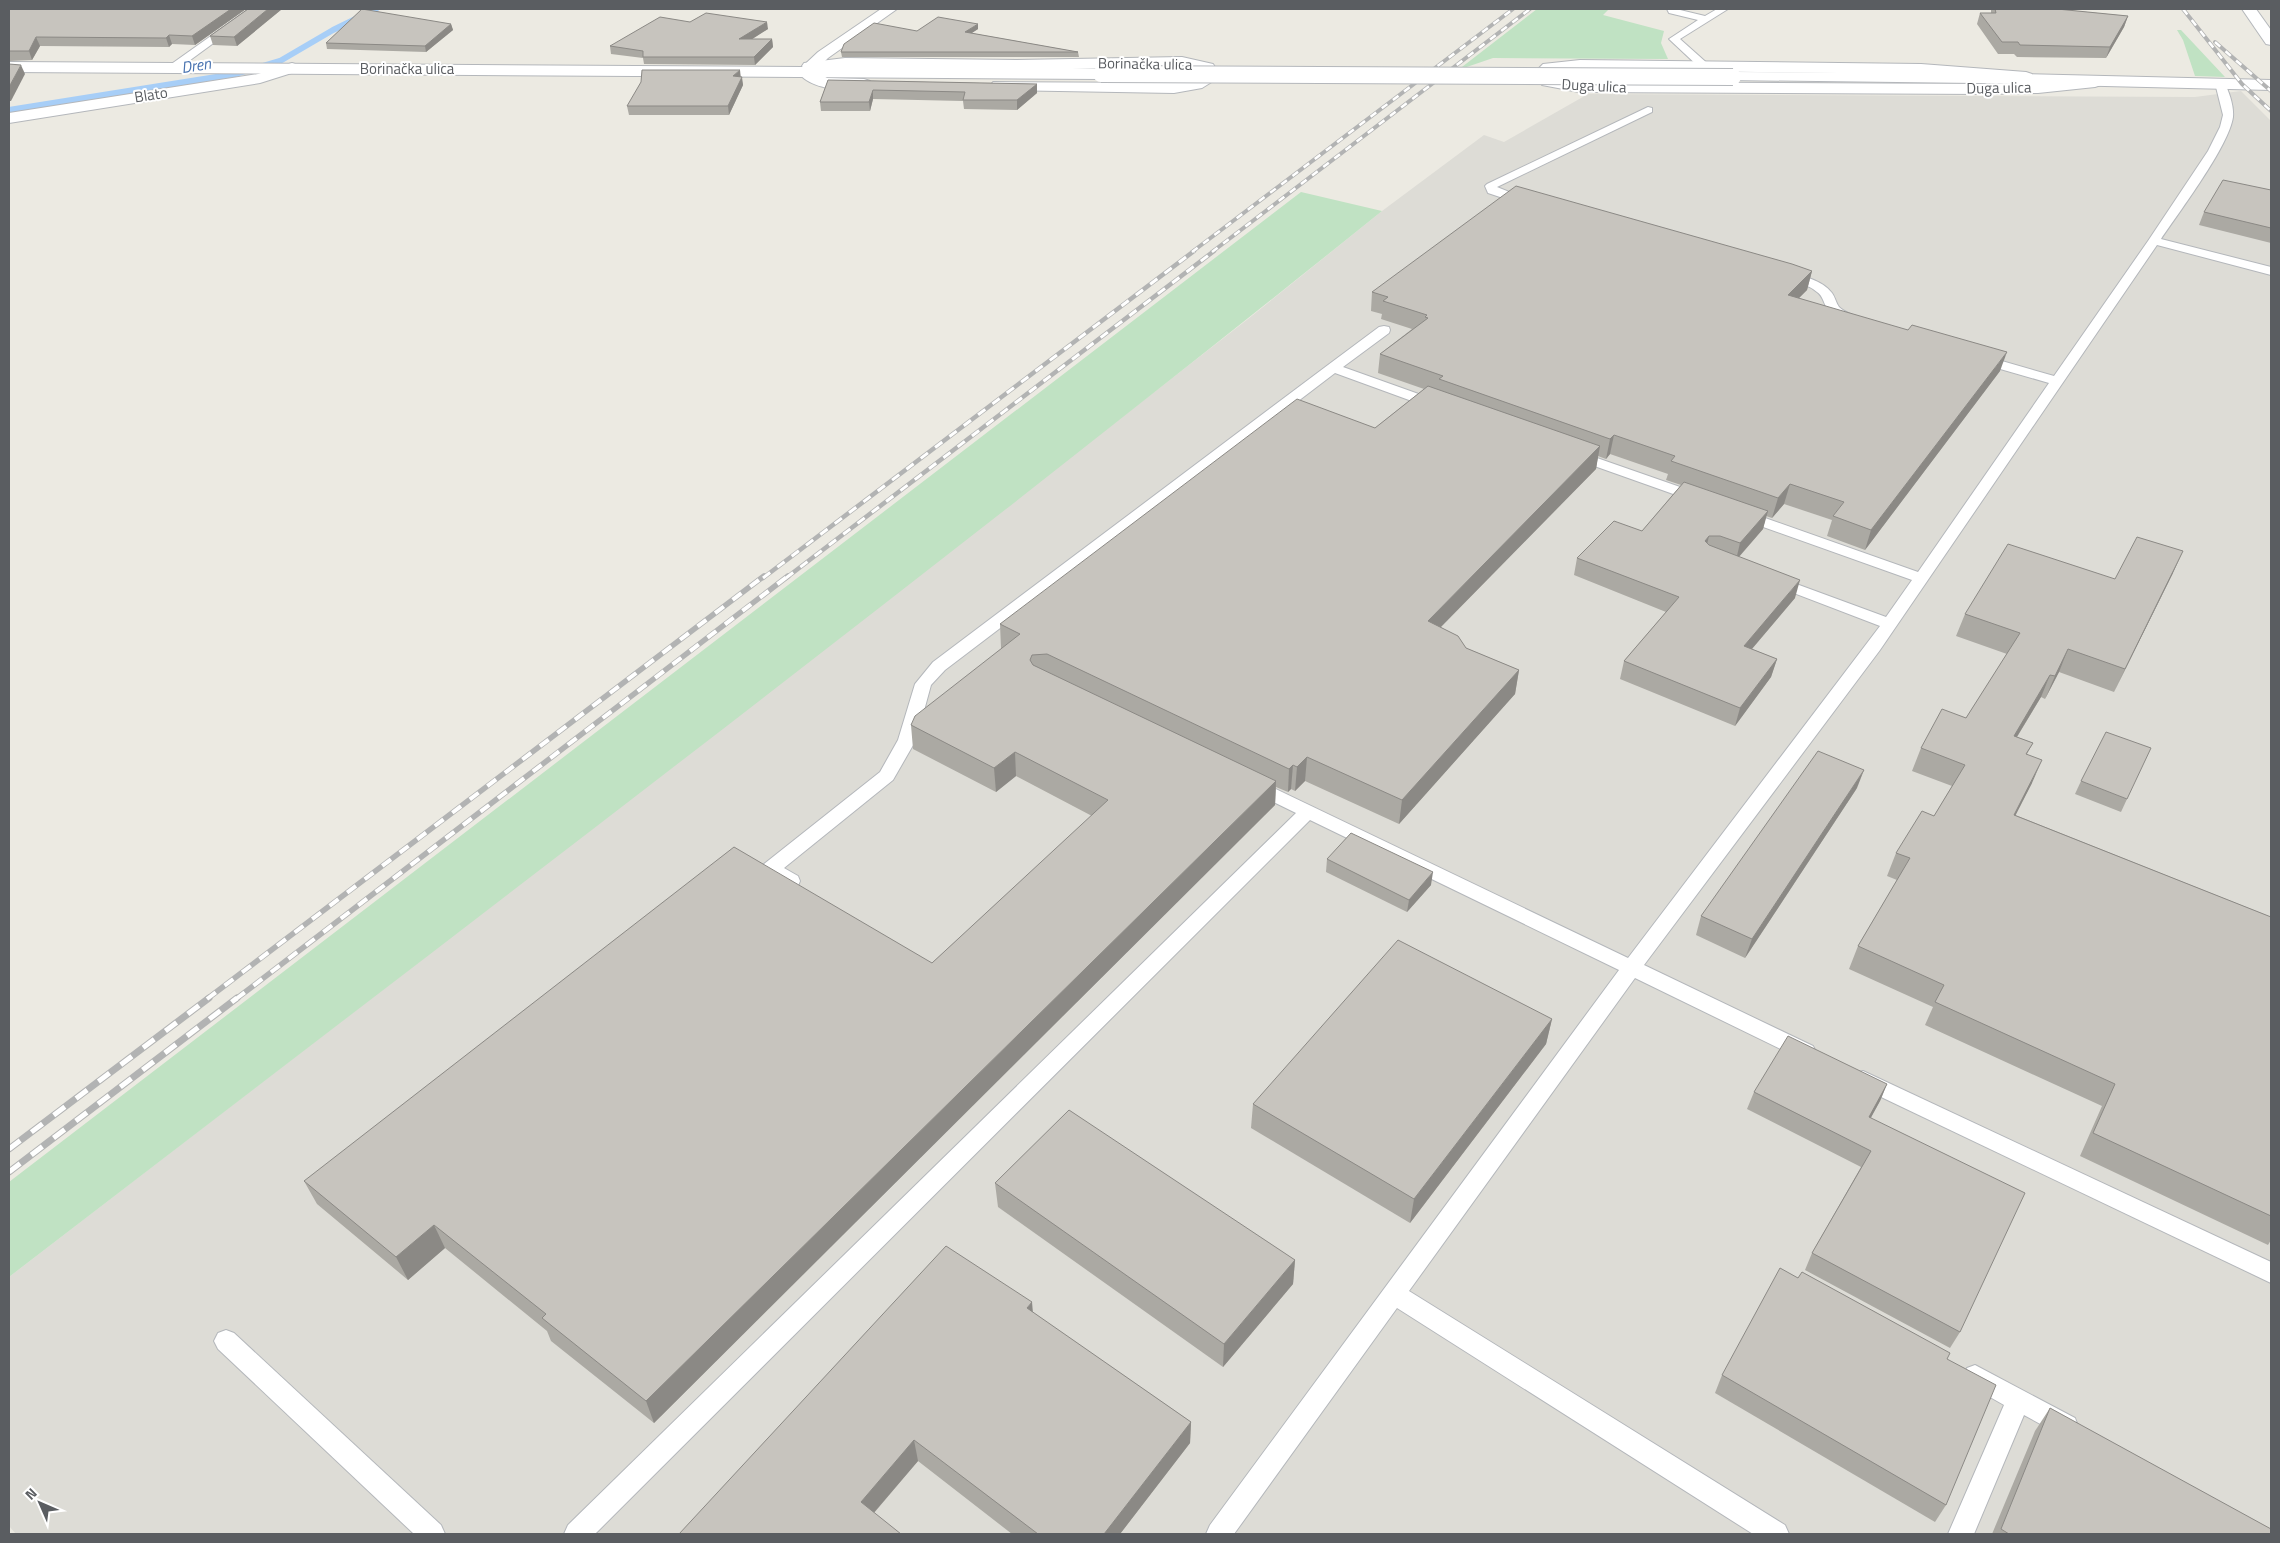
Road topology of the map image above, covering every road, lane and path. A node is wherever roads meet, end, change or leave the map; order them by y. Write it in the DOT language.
graph roads {
  1 [pos="255,9"];
  2 [pos="890,9"];
  3 [pos="1672,9"];
  4 [pos="1723,9"];
  5 [pos="2250,9"];
  6 [pos="1705,19"];
  7 [pos="2271,41"];
  8 [pos="1704,66"];
  9 [pos="9,67"];
  10 [pos="174,67"];
  11 [pos="285,68"];
  12 [pos="808,69"];
  13 [pos="1733,77"];
  14 [pos="2073,81"];
  15 [pos="2095,82"];
  16 [pos="2220,83"];
  17 [pos="2271,84"];
  18 [pos="1648,110"];
  19 [pos="9,118"];
  20 [pos="1540,206"];
  21 [pos="2154,241"];
  22 [pos="2271,271"];
  23 [pos="1780,274"];
  24 [pos="1864,324"];
  25 [pos="1384,330"];
  26 [pos="1974,357"];
  27 [pos="1333,368"];
  28 [pos="2057,381"];
  29 [pos="1445,408"];
  30 [pos="1557,448"];
  31 [pos="1764,578"];
  32 [pos="1921,578"];
  33 [pos="1889,624"];
  34 [pos="1236,777"];
  35 [pos="1308,812"];
  36 [pos="804,889"];
  37 [pos="1631,968"];
  38 [pos="1820,1058"];
  39 [pos="1847,1071"];
  40 [pos="2271,1273"];
  41 [pos="1394,1294"];
  42 [pos="226,1341"];
  43 [pos="1958,1367"];
  44 [pos="2018,1400"];
  45 [pos="2087,1438"];
  46 [pos="432,1534"];
  47 [pos="577,1534"];
  48 [pos="1220,1534"];
  49 [pos="1773,1534"];
  50 [pos="1961,1534"];
  1 -- 10 [label="lane"];
  2 -- 12 [label="street"];
  3 -- 6 [label="lane"];
  4 -- 6 [label="lane"];
  5 -- 7 [label="street"];
  6 -- 8 [label="lane"];
  8 -- 14 [label="street, Duga ulica"];
  8 -- 15 [label="street, Duga ulica"];
  9 -- 10 [label="street, Borinačka ulica"];
  10 -- 11 [label="street, Borinačka ulica"];
  11 -- 12 [label="street, Borinačka ulica"];
  11 -- 19 [label="street, Blato"];
  12 -- 12 [label="street, Borinačka ulica"];
  12 -- 13 [label="street, Borinačka ulica, bridge"];
  13 -- 14 [label="street, Duga ulica"];
  14 -- 15 [label="street, Duga ulica"];
  15 -- 16 [label="street, Duga ulica"];
  16 -- 17 [label="street, Duga ulica"];
  16 -- 21 [label="lane"];
  18 -- 20 [label="lane"];
  21 -- 22 [label="lane"];
  21 -- 28 [label="lane"];
  23 -- 24 [label="lane"];
  25 -- 27 [label="lane"];
  26 -- 28 [label="lane"];
  27 -- 29 [label="lane"];
  27 -- 36 [label="lane"];
  28 -- 32 [label="lane"];
  30 -- 32 [label="lane"];
  31 -- 33 [label="lane"];
  32 -- 33 [label="lane"];
  33 -- 37 [label="lane"];
  34 -- 35 [label="lane"];
  35 -- 37 [label="lane"];
  35 -- 47 [label="lane"];
  37 -- 38 [label="lane"];
  37 -- 41 [label="lane"];
  39 -- 40 [label="lane"];
  41 -- 48 [label="lane"];
  41 -- 49 [label="lane"];
  42 -- 46 [label="lane"];
  43 -- 44 [label="lane"];
  44 -- 45 [label="lane"];
  44 -- 50 [label="lane"];
}
